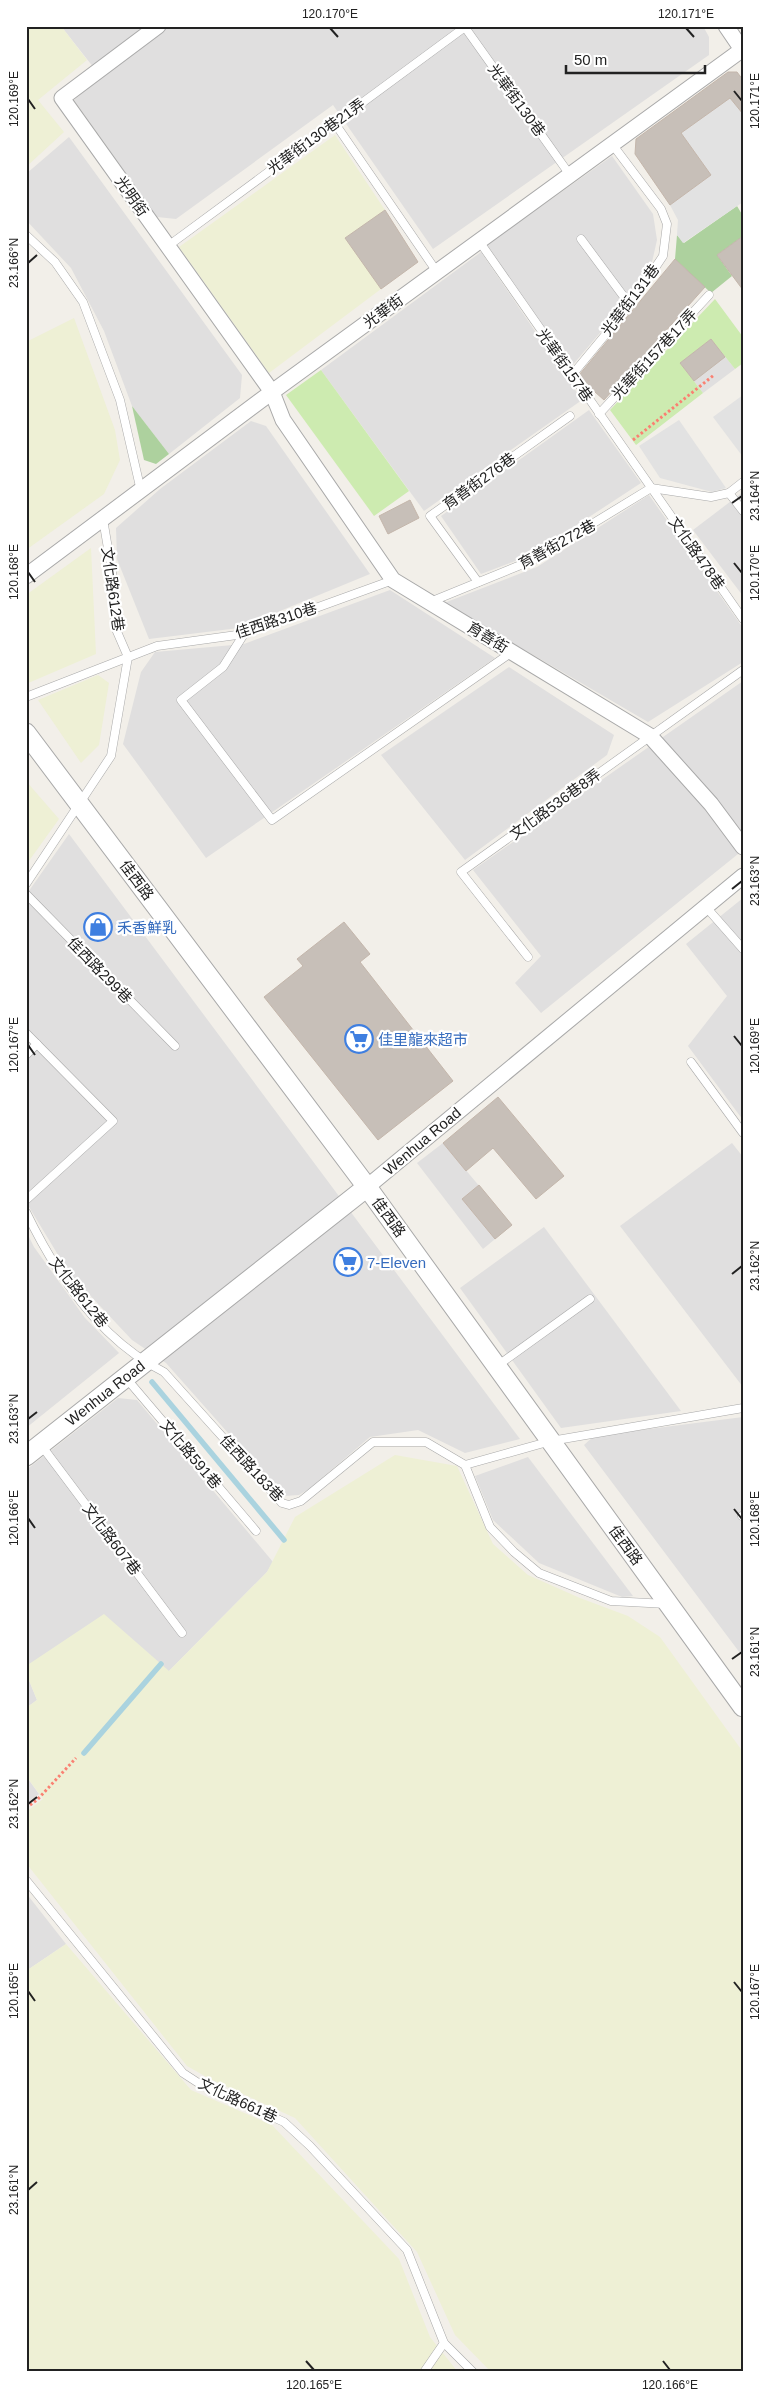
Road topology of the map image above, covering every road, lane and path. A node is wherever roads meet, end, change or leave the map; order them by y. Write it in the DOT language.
graph roads {
  1 [pos="158,26"];
  2 [pos="726,26"];
  3 [pos="465,27"];
  4 [pos="743,50"];
  5 [pos="334,122"];
  6 [pos="612,144"];
  7 [pos="570,174"];
  8 [pos="26,235"];
  9 [pos="581,239"];
  10 [pos="479,241"];
  11 [pos="168,246"];
  12 [pos="437,272"];
  13 [pos="709,295"];
  14 [pos="630,305"];
  15 [pos="572,375"];
  16 [pos="714,375"];
  17 [pos="272,392"];
  18 [pos="599,414"];
  19 [pos="570,416"];
  20 [pos="623,448"];
  21 [pos="743,482"];
  22 [pos="651,488"];
  23 [pos="141,491"];
  24 [pos="729,493"];
  25 [pos="743,511"];
  26 [pos="103,519"];
  27 [pos="26,576"];
  28 [pos="393,580"];
  29 [pos="478,582"];
  30 [pos="430,602"];
  31 [pos="743,619"];
  32 [pos="244,634"];
  33 [pos="512,652"];
  34 [pos="128,657"];
  35 [pos="743,670"];
  36 [pos="26,697"];
  37 [pos="26,732"];
  38 [pos="650,736"];
  39 [pos="80,803"];
  40 [pos="743,847"];
  41 [pos="743,876"];
  42 [pos="26,884"];
  43 [pos="26,894"];
  44 [pos="706,906"];
  45 [pos="743,950"];
  46 [pos="528,957"];
  47 [pos="26,1033"];
  48 [pos="37,1044"];
  49 [pos="175,1046"];
  50 [pos="26,1055"];
  51 [pos="690,1062"];
  52 [pos="743,1133"];
  53 [pos="367,1186"];
  54 [pos="26,1200"];
  55 [pos="26,1212"];
  56 [pos="590,1299"];
  57 [pos="145,1362"];
  58 [pos="497,1366"];
  59 [pos="126,1377"];
  60 [pos="743,1408"];
  61 [pos="550,1441"];
  62 [pos="34,1450"];
  63 [pos="465,1465"];
  64 [pos="256,1531"];
  65 [pos="669,1604"];
  66 [pos="182,1633"];
  67 [pos="743,1707"];
  68 [pos="76,1758"];
  69 [pos="26,1808"];
  70 [pos="26,1880"];
  71 [pos="29,1892"];
  72 [pos="444,2343"];
  73 [pos="424,2372"];
  74 [pos="473,2372"];
  1 -- 11 [label="street, 光明街"];
  2 -- 4 [label="street"];
  3 -- 5 [label="lane, 光華街130巷21弄"];
  3 -- 7 [label="lane, 光華街130巷"];
  4 -- 6 [label="street, 光華街"];
  5 -- 11 [label="lane, 光華街130巷21弄"];
  5 -- 12 [label="lane"];
  6 -- 7 [label="street, 光華街"];
  6 -- 14 [label="lane, 光華街131巷"];
  7 -- 10 [label="street, 光華街"];
  8 -- 23 [label="lane"];
  9 -- 14 [label="lane"];
  10 -- 12 [label="street, 光華街"];
  10 -- 15 [label="lane, 光華街157巷"];
  11 -- 17 [label="street, 光明街"];
  12 -- 17 [label="street, 光華街"];
  13 -- 18 [label="lane, 光華街157巷17弄"];
  14 -- 15 [label="lane, 光華街131巷"];
  15 -- 18 [label="lane, 光華街157巷"];
  16 -- 20 [label="path"];
  17 -- 23 [label="street, 光華街"];
  17 -- 28 [label="street, 育善街"];
  18 -- 20 [label="lane, 光華街157巷"];
  19 -- 29 [label="lane, 育善街276巷"];
  20 -- 22 [label="lane, 光華街157巷"];
  21 -- 24 [label="lane"];
  22 -- 24 [label="lane"];
  22 -- 29 [label="lane, 育善街272巷"];
  22 -- 31 [label="lane, 文化路478巷"];
  23 -- 26 [label="street, 光華街"];
  24 -- 25 [label="lane"];
  26 -- 27 [label="street, 光華街"];
  26 -- 34 [label="lane, 文化路612巷"];
  28 -- 30 [label="street, 育善街"];
  28 -- 32 [label="lane, 佳西路310巷"];
  29 -- 30 [label="lane, 育善街272巷"];
  30 -- 33 [label="street, 育善街"];
  32 -- 33 [label="lane"];
  32 -- 34 [label="lane, 佳西路310巷"];
  33 -- 38 [label="street, 育善街"];
  34 -- 36 [label="lane, 佳西路310巷"];
  34 -- 39 [label="lane"];
  35 -- 38 [label="lane, 文化路536巷8弄"];
  37 -- 39 [label="street, 佳西路"];
  38 -- 40 [label="street, 育善街"];
  38 -- 46 [label="lane, 文化路536巷8弄"];
  39 -- 42 [label="lane"];
  39 -- 53 [label="street, 佳西路"];
  41 -- 44 [label="street, Wenhua Road"];
  43 -- 49 [label="lane, 佳西路299巷"];
  44 -- 45 [label="lane"];
  44 -- 53 [label="street, Wenhua Road"];
  47 -- 48 [label="lane"];
  48 -- 50 [label="lane"];
  48 -- 54 [label="lane"];
  51 -- 52 [label="lane"];
  53 -- 57 [label="street, Wenhua Road"];
  53 -- 58 [label="street, 佳西路"];
  55 -- 57 [label="lane, 文化路612巷"];
  56 -- 58 [label="lane"];
  57 -- 59 [label="street, Wenhua Road"];
  57 -- 63 [label="lane, 佳西路183巷"];
  58 -- 61 [label="street, 佳西路"];
  59 -- 62 [label="street, Wenhua Road"];
  59 -- 64 [label="lane, 文化路591巷"];
  60 -- 61 [label="lane"];
  61 -- 63 [label="lane"];
  61 -- 65 [label="street, 佳西路"];
  62 -- 66 [label="lane, 文化路607巷"];
  63 -- 65 [label="lane"];
  65 -- 67 [label="street, 佳西路"];
  68 -- 69 [label="path"];
  70 -- 71 [label="lane, 文化路661巷"];
  71 -- 72 [label="lane, 文化路661巷"];
  72 -- 73 [label="lane"];
  72 -- 74 [label="lane, 文化路661巷"];
}
